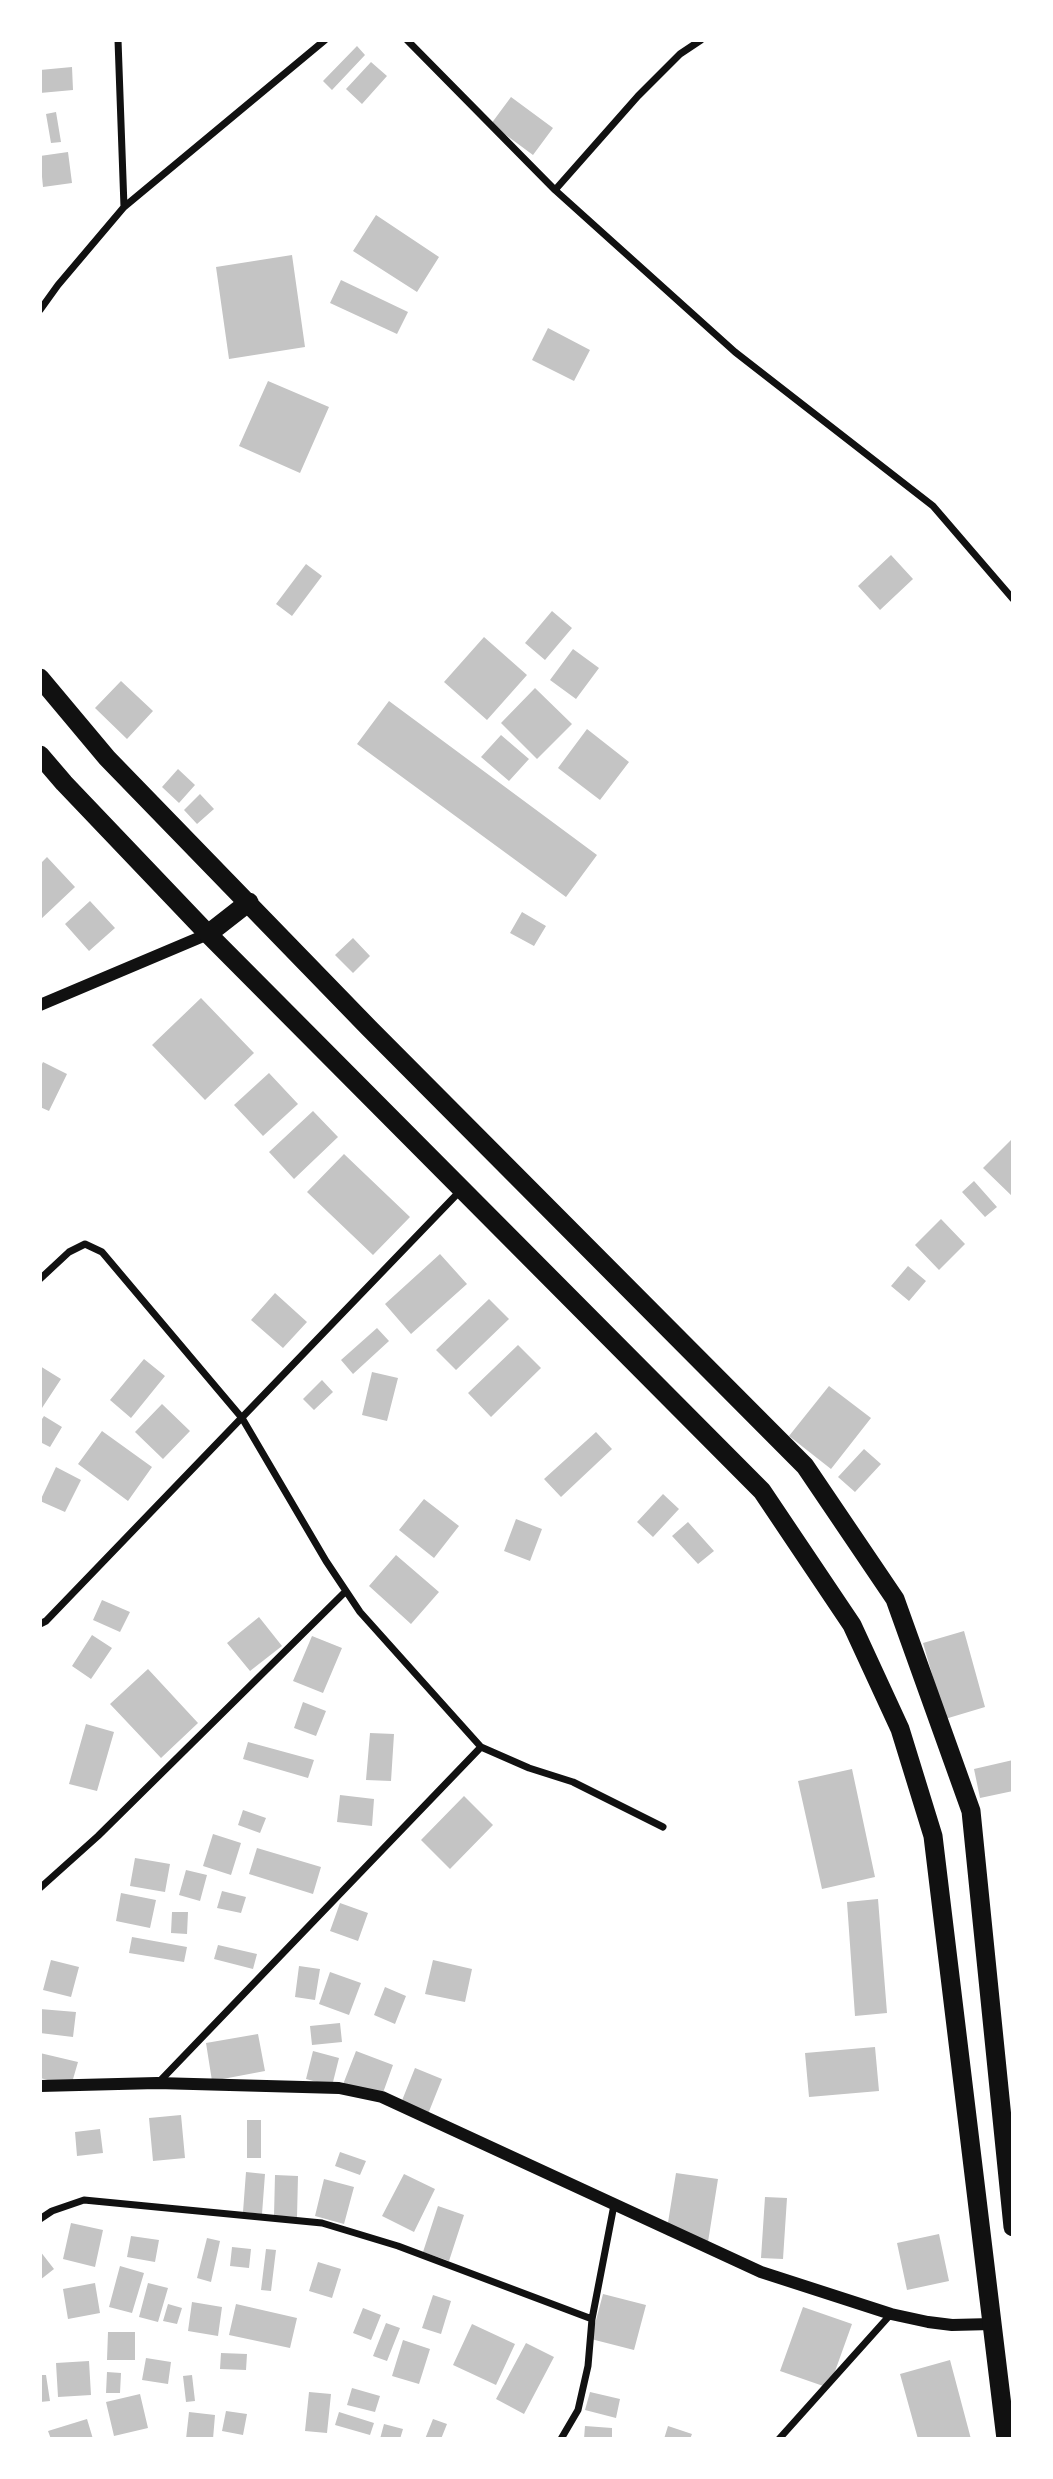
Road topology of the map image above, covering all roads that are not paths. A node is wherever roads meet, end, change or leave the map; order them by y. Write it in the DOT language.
graph roads {
  1 [pos="118,40"];
  2 [pos="325,40"];
  3 [pos="407,40"];
  4 [pos="701,40"];
  5 [pos="555,190"];
  6 [pos="124,207"];
  7 [pos="40,310"];
  8 [pos="1013,599"];
  9 [pos="40,678"];
  10 [pos="40,755"];
  11 [pos="249,902"];
  12 [pos="208,934"];
  13 [pos="40,1006"];
  14 [pos="462,1189"];
  15 [pos="40,1279"];
  16 [pos="242,1418"];
  17 [pos="346,1591"];
  18 [pos="40,1624"];
  19 [pos="481,1747"];
  20 [pos="663,1827"];
  21 [pos="40,1888"];
  22 [pos="157,2083"];
  23 [pos="40,2086"];
  24 [pos="614,2205"];
  25 [pos="40,2219"];
  26 [pos="1013,2227"];
  27 [pos="891,2314"];
  28 [pos="592,2319"];
  29 [pos="992,2324"];
  30 [pos="1005,2363"];
  31 [pos="561,2439"];
  32 [pos="779,2439"];
  33 [pos="1006,2439"];
  1 -- 6 [label="street"];
  2 -- 6 [label="street"];
  3 -- 5 [label="street"];
  4 -- 5 [label="street"];
  5 -- 8 [label="street"];
  6 -- 7 [label="street"];
  9 -- 11 [label="highway"];
  10 -- 12 [label="highway"];
  11 -- 12 [label="highway"];
  11 -- 26 [label="highway"];
  12 -- 13 [label="street"];
  12 -- 14 [label="highway"];
  14 -- 16 [label="street"];
  14 -- 29 [label="highway"];
  15 -- 16 [label="street"];
  16 -- 17 [label="street"];
  16 -- 18 [label="street"];
  17 -- 19 [label="street"];
  17 -- 21 [label="street"];
  19 -- 20 [label="street"];
  19 -- 22 [label="street"];
  22 -- 23 [label="street"];
  22 -- 24 [label="street"];
  24 -- 27 [label="street"];
  24 -- 28 [label="street"];
  25 -- 28 [label="street"];
  27 -- 29 [label="street"];
  27 -- 32 [label="street"];
  28 -- 31 [label="street"];
  29 -- 30 [label="highway"];
  30 -- 33 [label="highway"];
}
